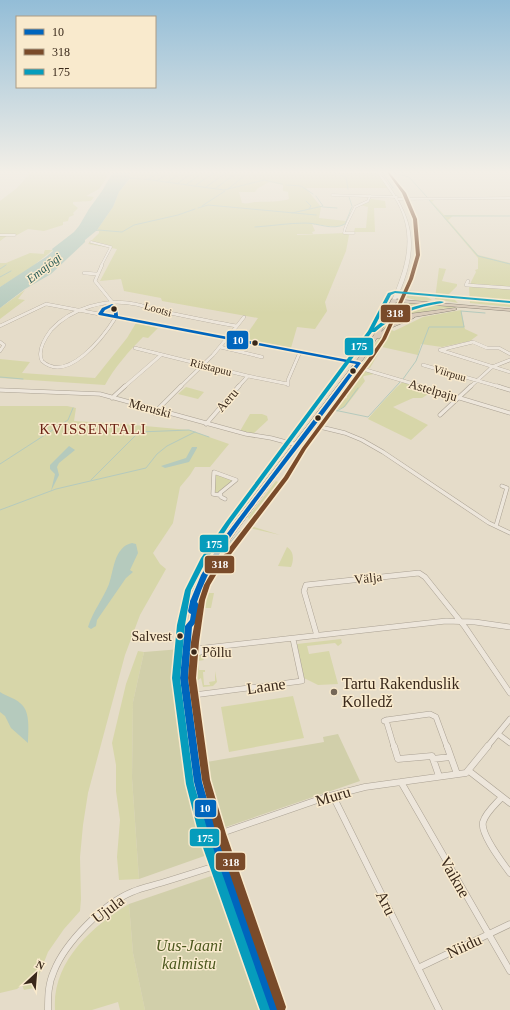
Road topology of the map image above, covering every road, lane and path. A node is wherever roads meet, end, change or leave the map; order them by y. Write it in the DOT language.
graph roads {
  1 [pos="350,219"];
  2 [pos="406,219"];
  3 [pos="354,233"];
  4 [pos="0,235"];
  5 [pos="15,236"];
  6 [pos="91,242"];
  7 [pos="84,272"];
  8 [pos="96,274"];
  9 [pos="468,281"];
  10 [pos="400,286"];
  11 [pos="510,288"];
  12 [pos="394,300"];
  13 [pos="405,301"];
  14 [pos="111,303"];
  15 [pos="391,306"];
  16 [pos="496,309"];
  17 [pos="79,310"];
  18 [pos="510,310"];
  19 [pos="427,312"];
  20 [pos="100,314"];
  21 [pos="116,317"];
  22 [pos="244,317"];
  23 [pos="0,326"];
  24 [pos="237,326"];
  25 [pos="228,339"];
  26 [pos="0,342"];
  27 [pos="370,346"];
  28 [pos="220,347"];
  29 [pos="135,348"];
  30 [pos="0,351"];
  31 [pos="300,352"];
  32 [pos="161,354"];
  33 [pos="510,354"];
  34 [pos="262,357"];
  35 [pos="510,360"];
  36 [pos="423,364"];
  37 [pos="203,365"];
  38 [pos="357,365"];
  39 [pos="492,367"];
  40 [pos="510,372"];
  41 [pos="248,376"];
  42 [pos="477,381"];
  43 [pos="0,390"];
  44 [pos="510,390"];
  45 [pos="459,398"];
  46 [pos="112,399"];
  47 [pos="156,412"];
  48 [pos="510,412"];
  49 [pos="440,415"];
  50 [pos="206,424"];
  51 [pos="312,425"];
  52 [pos="295,448"];
  53 [pos="502,486"];
  54 [pos="219,495"];
  55 [pos="225,499"];
  56 [pos="496,526"];
  57 [pos="510,533"];
  58 [pos="461,621"];
  59 [pos="510,627"];
  60 [pos="317,636"];
  61 [pos="293,639"];
  62 [pos="216,647"];
  63 [pos="186,650"];
  64 [pos="184,664"];
  65 [pos="510,693"];
  66 [pos="186,696"];
  67 [pos="510,719"];
  68 [pos="498,734"];
  69 [pos="510,743"];
  70 [pos="450,757"];
  71 [pos="433,759"];
  72 [pos="469,771"];
  73 [pos="457,774"];
  74 [pos="439,776"];
  75 [pos="401,782"];
  76 [pos="333,796"];
  77 [pos="502,797"];
  78 [pos="510,803"];
  79 [pos="213,836"];
  80 [pos="222,863"];
  81 [pos="510,873"];
  82 [pos="510,924"];
  83 [pos="488,934"];
  84 [pos="418,968"];
  85 [pos="510,972"];
  86 [pos="48,1010"];
  87 [pos="272,1010"];
  88 [pos="439,1010"];
  1 -- 3 [label="street"];
  2 -- 10 [label="main road"];
  4 -- 5 [label="street"];
  6 -- 8 [label="street"];
  7 -- 8 [label="street"];
  8 -- 14 [label="street"];
  9 -- 11 [label="street"];
  10 -- 12 [label="main road"];
  10 -- 13 [label="main road"];
  12 -- 13 [label="highway"];
  12 -- 15 [label="highway"];
  13 -- 16 [label="highway"];
  14 -- 17 [label="street, Lootsi"];
  14 -- 20 [label="street"];
  14 -- 21 [label="street"];
  14 -- 24 [label="street, Lootsi"];
  15 -- 19 [label="highway"];
  15 -- 27 [label="highway"];
  16 -- 18 [label="highway"];
  16 -- 19 [label="highway"];
  17 -- 20 [label="street, Astelpaju"];
  17 -- 21 [label="street"];
  17 -- 23 [label="street, Astelpaju"];
  19 -- 27 [label="highway"];
  20 -- 21 [label="street, Astelpaju"];
  21 -- 25 [label="street, Astelpaju"];
  22 -- 24 [label="street"];
  24 -- 25 [label="street"];
  25 -- 28 [label="street"];
  25 -- 31 [label="street, Astelpaju"];
  26 -- 30 [label="street"];
  27 -- 38 [label="highway"];
  28 -- 34 [label="street"];
  28 -- 37 [label="street"];
  29 -- 32 [label="street, Riistapuu"];
  31 -- 38 [label="street, Astelpaju"];
  31 -- 41 [label="street, Riistapuu"];
  32 -- 37 [label="street, Riistapuu"];
  32 -- 46 [label="street"];
  33 -- 39 [label="street"];
  35 -- 39 [label="street"];
  36 -- 42 [label="street, Viirpuu"];
  37 -- 41 [label="street, Riistapuu"];
  37 -- 47 [label="street"];
  38 -- 45 [label="street, Astelpaju"];
  38 -- 51 [label="highway"];
  39 -- 40 [label="street"];
  39 -- 42 [label="street"];
  41 -- 50 [label="street, Aeru"];
  42 -- 44 [label="street, Viirpuu"];
  42 -- 45 [label="street"];
  43 -- 46 [label="street, Meruski"];
  45 -- 48 [label="street, Astelpaju"];
  45 -- 49 [label="street"];
  46 -- 47 [label="street, Meruski"];
  47 -- 50 [label="street, Meruski"];
  50 -- 52 [label="street, Meruski"];
  51 -- 52 [label="highway"];
  51 -- 56 [label="street"];
  52 -- 63 [label="highway"];
  53 -- 56 [label="street"];
  54 -- 54 [label="street"];
  54 -- 55 [label="street"];
  56 -- 57 [label="street"];
  58 -- 59 [label="street"];
  58 -- 60 [label="street"];
  58 -- 60 [label="street, Välja"];
  58 -- 65 [label="street"];
  60 -- 61 [label="street"];
  61 -- 62 [label="street"];
  61 -- 66 [label="street, Laane"];
  62 -- 63 [label="street"];
  62 -- 64 [label="street"];
  63 -- 64 [label="highway"];
  64 -- 66 [label="highway"];
  66 -- 79 [label="highway"];
  67 -- 68 [label="street"];
  68 -- 69 [label="street"];
  68 -- 72 [label="street"];
  70 -- 71 [label="street"];
  70 -- 71 [label="street"];
  70 -- 73 [label="street"];
  71 -- 74 [label="street"];
  72 -- 73 [label="street, Muru"];
  72 -- 77 [label="street"];
  73 -- 74 [label="street, Muru"];
  74 -- 75 [label="street, Muru"];
  75 -- 76 [label="street, Muru"];
  75 -- 83 [label="street, Vaikne"];
  76 -- 79 [label="street, Muru"];
  76 -- 84 [label="street, Aru"];
  77 -- 78 [label="street"];
  77 -- 81 [label="street"];
  79 -- 80 [label="highway"];
  80 -- 86 [label="street, Ujula"];
  80 -- 87 [label="highway"];
  82 -- 83 [label="street, Niidu"];
  83 -- 84 [label="street, Niidu"];
  83 -- 85 [label="street, Vaikne"];
  84 -- 88 [label="street, Aru"];
}
